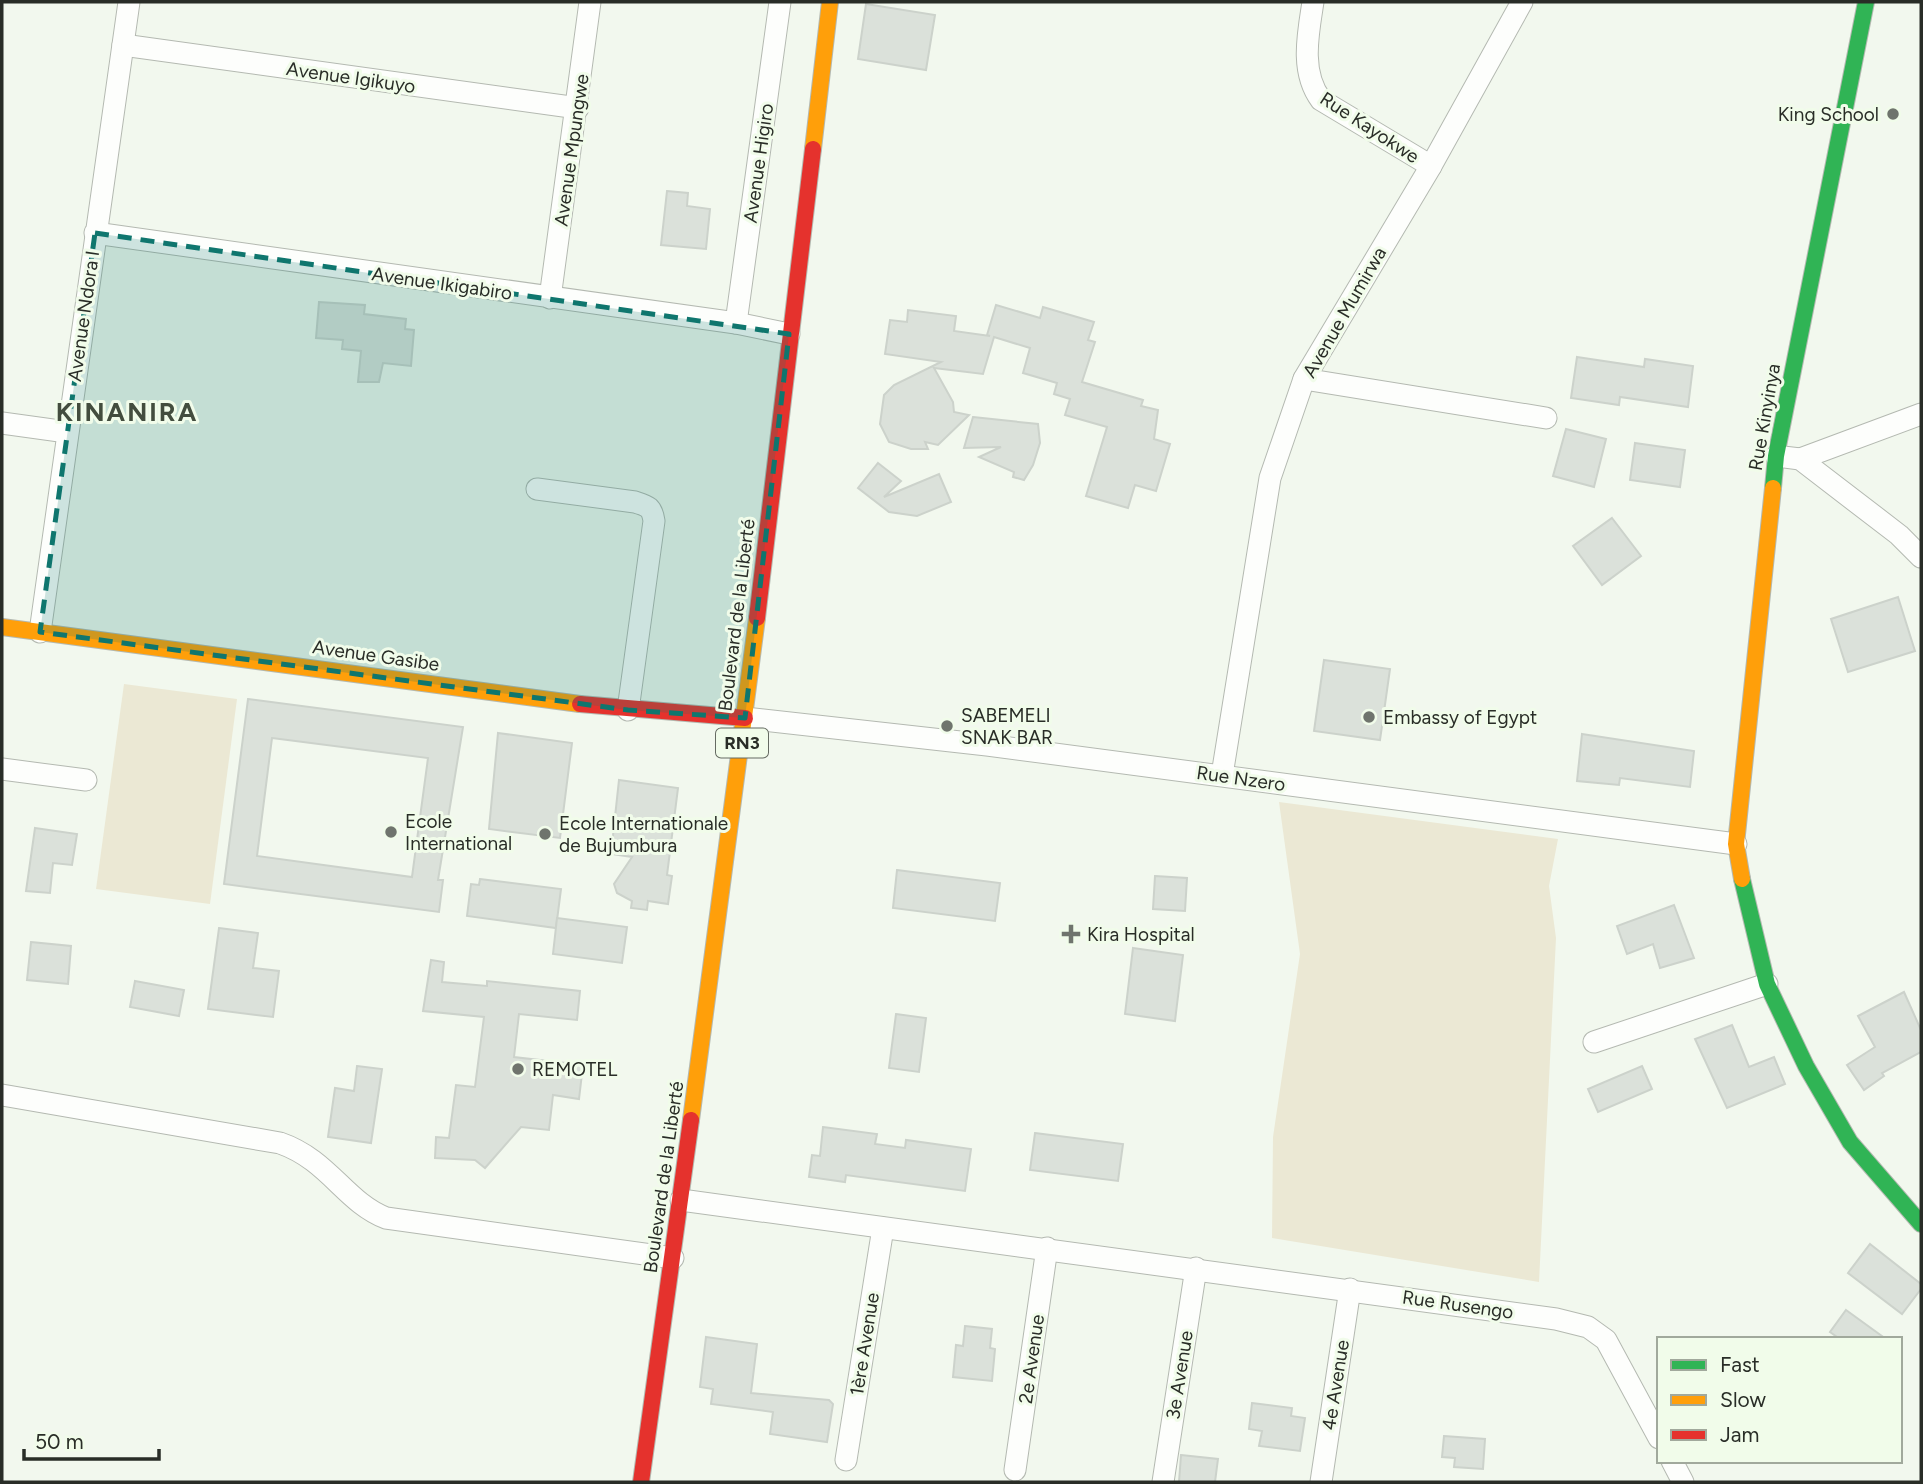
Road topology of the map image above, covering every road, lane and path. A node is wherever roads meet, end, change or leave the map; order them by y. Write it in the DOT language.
graph roads {
  1 [pos="129,2"];
  2 [pos="590,2"];
  3 [pos="780,2"];
  4 [pos="830,2"];
  5 [pos="1313,2"];
  6 [pos="1522,2"];
  7 [pos="1866,2"];
  8 [pos="123,45"];
  9 [pos="578,108"];
  10 [pos="1431,166"];
  11 [pos="95,233"];
  12 [pos="550,298"];
  13 [pos="736,323"];
  14 [pos="789,334"];
  15 [pos="1304,379"];
  16 [pos="1921,414"];
  17 [pos="1546,418"];
  18 [pos="2,423"];
  19 [pos="67,432"];
  20 [pos="1776,456"];
  21 [pos="1800,459"];
  22 [pos="537,489"];
  23 [pos="1921,557"];
  24 [pos="2,626"];
  25 [pos="40,632"];
  26 [pos="628,710"];
  27 [pos="745,718"];
  28 [pos="2,769"];
  29 [pos="1222,775"];
  30 [pos="86,780"];
  31 [pos="1736,844"];
  32 [pos="1767,984"];
  33 [pos="1594,1042"];
  34 [pos="2,1095"];
  35 [pos="681,1200"];
  36 [pos="1921,1224"];
  37 [pos="883,1228"];
  38 [pos="1046,1248"];
  39 [pos="673,1258"];
  40 [pos="1196,1268"];
  41 [pos="1350,1289"];
  42 [pos="1657,1434"];
  43 [pos="846,1460"];
  44 [pos="1672,1463"];
  45 [pos="1014,1470"];
  46 [pos="641,1482"];
  47 [pos="1163,1482"];
  48 [pos="1321,1482"];
  49 [pos="1683,1482"];
  1 -- 8 [label="street, Avenue Ndora I"];
  2 -- 9 [label="street, Avenue Mpungwe"];
  3 -- 13 [label="street, Avenue Higiro"];
  4 -- 14 [label="main road, Boulevard de la Liberté / RN3"];
  5 -- 10 [label="street, Rue Kayokwe"];
  6 -- 10 [label="street, Avenue Mumirwa"];
  7 -- 20 [label="main road, Rue Kinyinya"];
  8 -- 9 [label="street, Avenue Igikuyo"];
  8 -- 11 [label="street, Avenue Ndora I"];
  9 -- 12 [label="street, Avenue Mpungwe"];
  10 -- 15 [label="street, Avenue Mumirwa"];
  11 -- 12 [label="street, Avenue Ikigabiro"];
  11 -- 19 [label="street, Avenue Ndora I"];
  12 -- 13 [label="street, Avenue Ikigabiro"];
  13 -- 14 [label="street, Avenue Ikigabiro"];
  14 -- 27 [label="main road, Boulevard de la Liberté / RN3"];
  15 -- 17 [label="street"];
  15 -- 29 [label="street, Avenue Mumirwa"];
  16 -- 21 [label="street"];
  18 -- 19 [label="street"];
  19 -- 25 [label="street, Avenue Ndora I"];
  20 -- 21 [label="street"];
  20 -- 31 [label="main road, Rue Kinyinya"];
  21 -- 23 [label="street"];
  22 -- 26 [label="street"];
  24 -- 25 [label="main road, Avenue Gasibe"];
  25 -- 26 [label="main road, Avenue Gasibe"];
  26 -- 27 [label="main road, Avenue Gasibe"];
  27 -- 29 [label="street, Rue Nzero"];
  27 -- 35 [label="main road, Boulevard de la Liberté / RN3"];
  28 -- 30 [label="street"];
  29 -- 31 [label="street, Rue Nzero"];
  31 -- 32 [label="main road, Rue Kinyinya"];
  32 -- 33 [label="street"];
  32 -- 36 [label="main road, Rue Kinyinya"];
  34 -- 39 [label="street"];
  35 -- 37 [label="street, Rue Rusengo"];
  35 -- 39 [label="main road, Boulevard de la Liberté / RN3"];
  37 -- 38 [label="street, Rue Rusengo"];
  37 -- 43 [label="street, 1ère Avenue"];
  38 -- 40 [label="street, Rue Rusengo"];
  38 -- 45 [label="street, 2e Avenue"];
  39 -- 46 [label="main road, Boulevard de la Liberté / RN3"];
  40 -- 41 [label="street, Rue Rusengo"];
  40 -- 47 [label="street, 3e Avenue"];
  41 -- 42 [label="street, Rue Rusengo"];
  41 -- 48 [label="street, 4e Avenue"];
  44 -- 49 [label="street"];
}
